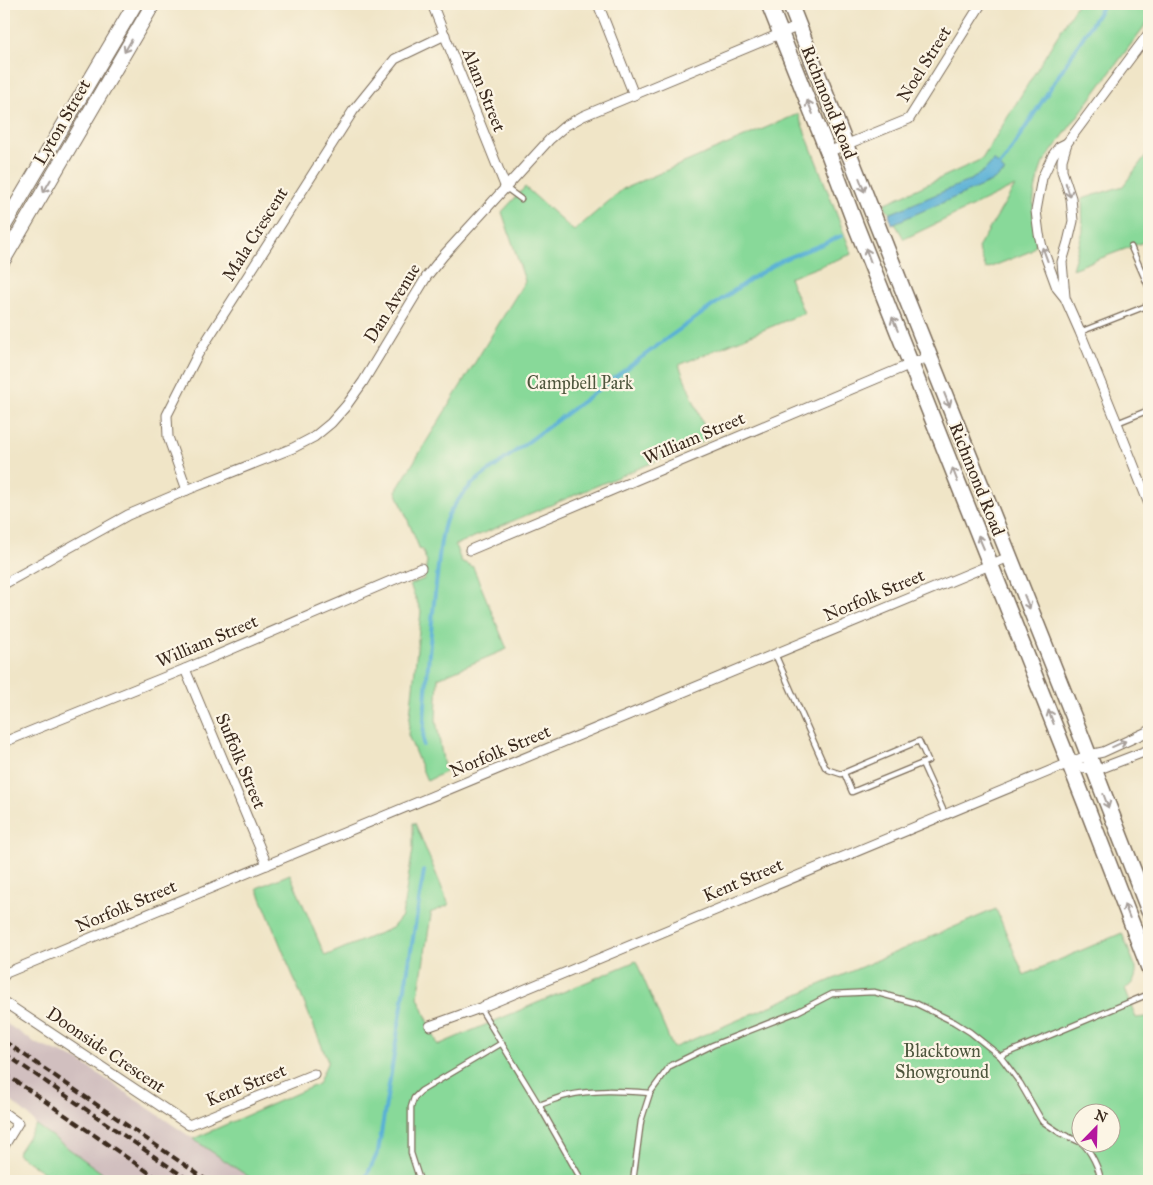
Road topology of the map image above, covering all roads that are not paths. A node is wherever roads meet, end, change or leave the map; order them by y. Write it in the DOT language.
graph roads {
  1 [pos="135,4"];
  2 [pos="153,4"];
  3 [pos="432,4"];
  4 [pos="598,4"];
  5 [pos="769,4"];
  6 [pos="790,4"];
  7 [pos="981,4"];
  8 [pos="799,26"];
  9 [pos="1149,32"];
  10 [pos="781,33"];
  11 [pos="444,35"];
  12 [pos="634,95"];
  13 [pos="1067,143"];
  14 [pos="846,145"];
  15 [pos="828,152"];
  16 [pos="506,188"];
  17 [pos="23,194"];
  18 [pos="521,199"];
  19 [pos="4,201"];
  20 [pos="6,219"];
  21 [pos="24,226"];
  22 [pos="1132,247"];
  23 [pos="4,259"];
  24 [pos="1149,288"];
  25 [pos="1065,298"];
  26 [pos="1149,305"];
  27 [pos="1080,332"];
  28 [pos="930,356"];
  29 [pos="912,364"];
  30 [pos="1149,410"];
  31 [pos="1117,423"];
  32 [pos="187,490"];
  33 [pos="1149,504"];
  34 [pos="470,550"];
  35 [pos="1009,557"];
  36 [pos="991,564"];
  37 [pos="421,568"];
  38 [pos="4,584"];
  39 [pos="775,654"];
  40 [pos="185,668"];
  41 [pos="1149,731"];
  42 [pos="4,742"];
  43 [pos="1149,750"];
  44 [pos="1088,755"];
  45 [pos="922,763"];
  46 [pos="1069,763"];
  47 [pos="1094,771"];
  48 [pos="844,773"];
  49 [pos="945,814"];
  50 [pos="267,865"];
  51 [pos="1149,911"];
  52 [pos="1149,968"];
  53 [pos="4,976"];
  54 [pos="1149,994"];
  55 [pos="4,1002"];
  56 [pos="480,1008"];
  57 [pos="430,1026"];
  58 [pos="502,1043"];
  59 [pos="1000,1056"];
  60 [pos="314,1074"];
  61 [pos="650,1093"];
  62 [pos="540,1105"];
  63 [pos="4,1113"];
  64 [pos="189,1125"];
  65 [pos="1070,1137"];
  66 [pos="4,1146"];
  67 [pos="1089,1152"];
  68 [pos="420,1181"];
  69 [pos="582,1181"];
  70 [pos="633,1181"];
  71 [pos="1101,1181"];
  1 -- 17 [label="main road, Lyton Street"];
  2 -- 21 [label="main road, Lyton Street, one-way"];
  3 -- 11 [label="street, Alam Street"];
  4 -- 12 [label="street"];
  5 -- 10 [label="main road, Richmond Road"];
  6 -- 8 [label="main road, Richmond Road"];
  7 -- 14 [label="street, Noel Street"];
  8 -- 10 [label="street, Dan Avenue"];
  8 -- 14 [label="main road, Richmond Road"];
  9 -- 13 [label="street"];
  10 -- 12 [label="street, Dan Avenue"];
  15 -- 10 [label="main road, Richmond Road, one-way"];
  11 -- 16 [label="street, Alam Street"];
  11 -- 32 [label="street, Mala Crescent"];
  12 -- 16 [label="street, Dan Avenue"];
  13 -- 25 [label="street, one-way"];
  25 -- 13 [label="street, one-way"];
  14 -- 15 [label="street, Noel Street"];
  14 -- 28 [label="main road, Richmond Road, one-way"];
  29 -- 15 [label="main road, Richmond Road, one-way"];
  16 -- 18 [label="lane"];
  16 -- 32 [label="street, Dan Avenue"];
  17 -- 19 [label="main road"];
  17 -- 20 [label="main road, Lyton Street"];
  20 -- 21 [label="main road"];
  21 -- 23 [label="main road, Lyton Street"];
  22 -- 24 [label="lane"];
  25 -- 27 [label="street"];
  26 -- 27 [label="lane"];
  27 -- 31 [label="street"];
  28 -- 29 [label="street, William Street"];
  28 -- 35 [label="main road, Richmond Road, one-way"];
  29 -- 34 [label="street, William Street"];
  36 -- 29 [label="main road, Richmond Road, one-way"];
  30 -- 31 [label="lane"];
  31 -- 33 [label="street"];
  32 -- 38 [label="street, Dan Avenue"];
  35 -- 36 [label="street, Norfolk Street"];
  35 -- 44 [label="main road, Richmond Road, one-way"];
  36 -- 39 [label="street, Norfolk Street"];
  46 -- 36 [label="main road, Richmond Road, one-way"];
  37 -- 40 [label="street, William Street"];
  39 -- 48 [label="lane"];
  39 -- 50 [label="street, Norfolk Street"];
  40 -- 42 [label="street, William Street"];
  40 -- 50 [label="street, Suffolk Street"];
  44 -- 41 [label="street, Kent Street, one-way"];
  43 -- 47 [label="street"];
  44 -- 46 [label="street, Kent Street"];
  44 -- 47 [label="main road, Richmond Road"];
  45 -- 48 [label="lane"];
  45 -- 48 [label="lane"];
  45 -- 49 [label="lane"];
  46 -- 47 [label="street"];
  46 -- 49 [label="street, Kent Street"];
  52 -- 46 [label="main road, Richmond Road, one-way"];
  47 -- 51 [label="main road, Richmond Road, one-way"];
  49 -- 56 [label="street, Kent Street"];
  50 -- 53 [label="street, Norfolk Street"];
  54 -- 59 [label="lane"];
  55 -- 64 [label="street, Doonside Crescent"];
  56 -- 57 [label="street, Kent Street"];
  56 -- 58 [label="lane"];
  58 -- 62 [label="lane"];
  58 -- 68 [label="lane"];
  59 -- 61 [label="lane"];
  59 -- 65 [label="lane"];
  60 -- 64 [label="street, Kent Street"];
  61 -- 62 [label="lane"];
  61 -- 70 [label="lane"];
  62 -- 69 [label="lane"];
  63 -- 66 [label="street"];
  67 -- 71 [label="lane"];
}
